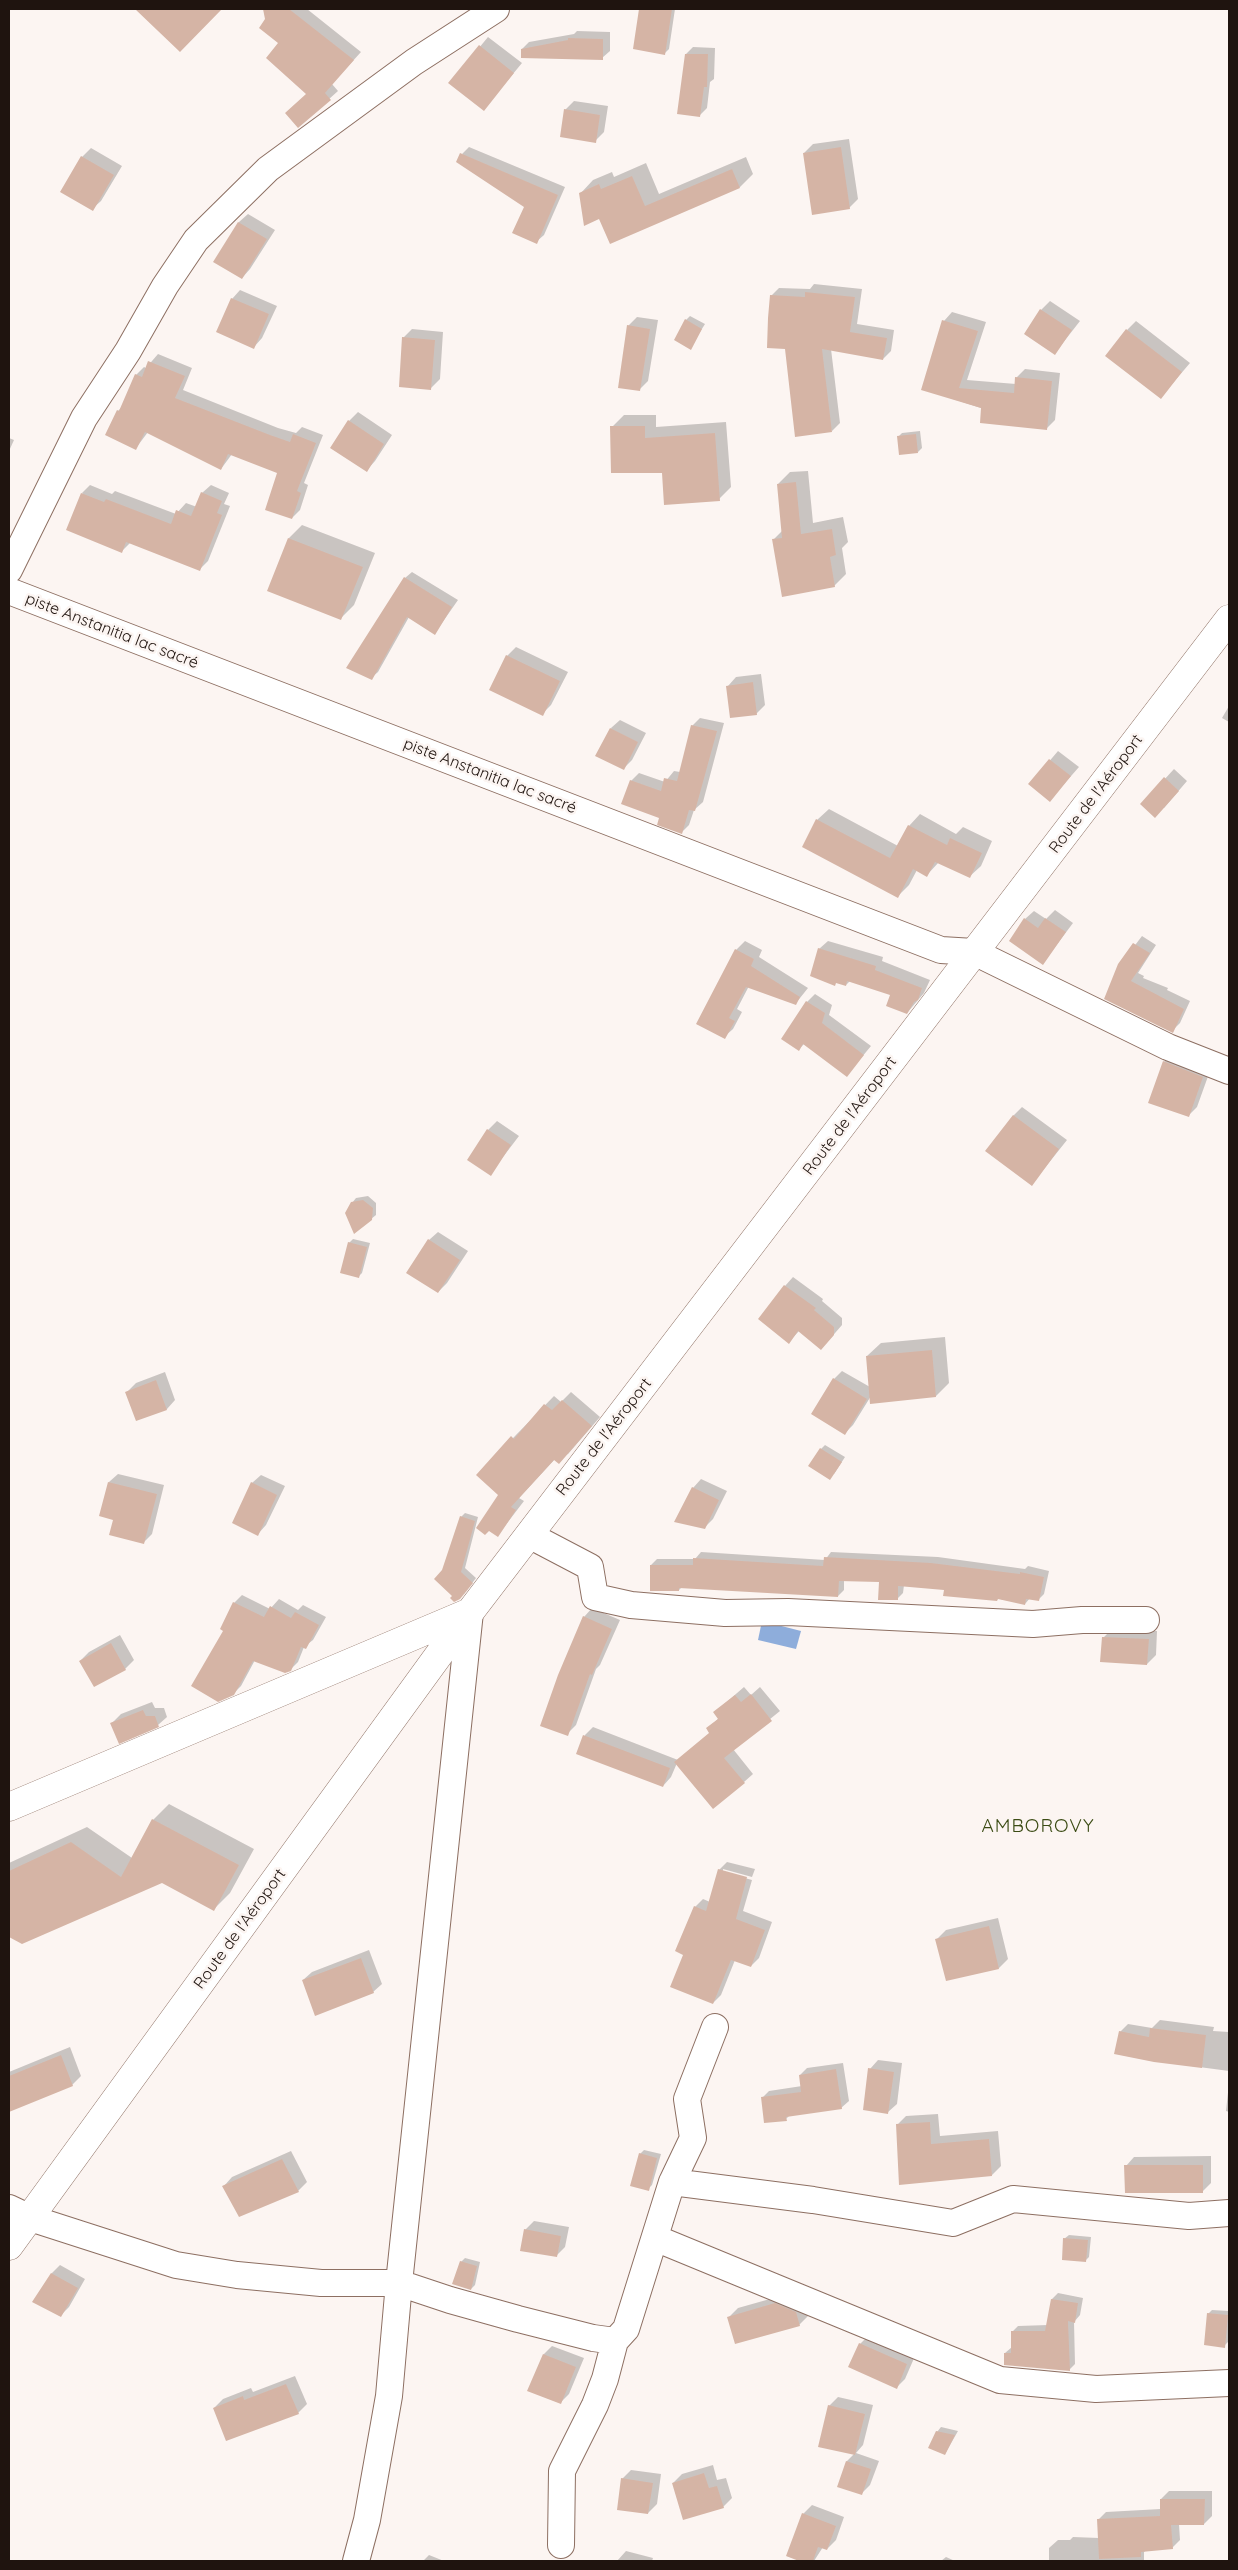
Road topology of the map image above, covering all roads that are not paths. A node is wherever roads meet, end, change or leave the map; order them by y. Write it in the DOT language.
graph roads {
  1 [pos="496,9"];
  2 [pos="9,570"];
  3 [pos="9,590"];
  4 [pos="1229,619"];
  5 [pos="974,952"];
  6 [pos="1229,1071"];
  7 [pos="528,1535"];
  8 [pos="470,1612"];
  9 [pos="1146,1620"];
  10 [pos="9,1807"];
  11 [pos="715,2027"];
  12 [pos="672,2182"];
  13 [pos="19,2213"];
  14 [pos="1229,2213"];
  15 [pos="655,2238"];
  16 [pos="9,2246"];
  17 [pos="399,2283"];
  18 [pos="615,2341"];
  19 [pos="1229,2383"];
  20 [pos="561,2545"];
  21 [pos="356,2561"];
  1 -- 2 [label="street"];
  3 -- 5 [label="street, piste Anstanitia lac sacré"];
  4 -- 5 [label="main road, Route de l'Aéroport"];
  5 -- 6 [label="street"];
  5 -- 7 [label="main road, Route de l'Aéroport"];
  7 -- 8 [label="main road, Route de l'Aéroport"];
  7 -- 9 [label="street"];
  8 -- 10 [label="main road"];
  8 -- 13 [label="main road, Route de l'Aéroport"];
  8 -- 17 [label="street"];
  11 -- 12 [label="street"];
  12 -- 14 [label="street"];
  12 -- 15 [label="street"];
  13 -- 16 [label="main road, Route de l'Aéroport"];
  13 -- 17 [label="street"];
  15 -- 18 [label="street"];
  15 -- 19 [label="street"];
  17 -- 18 [label="street"];
  17 -- 21 [label="street"];
  18 -- 20 [label="street"];
}
